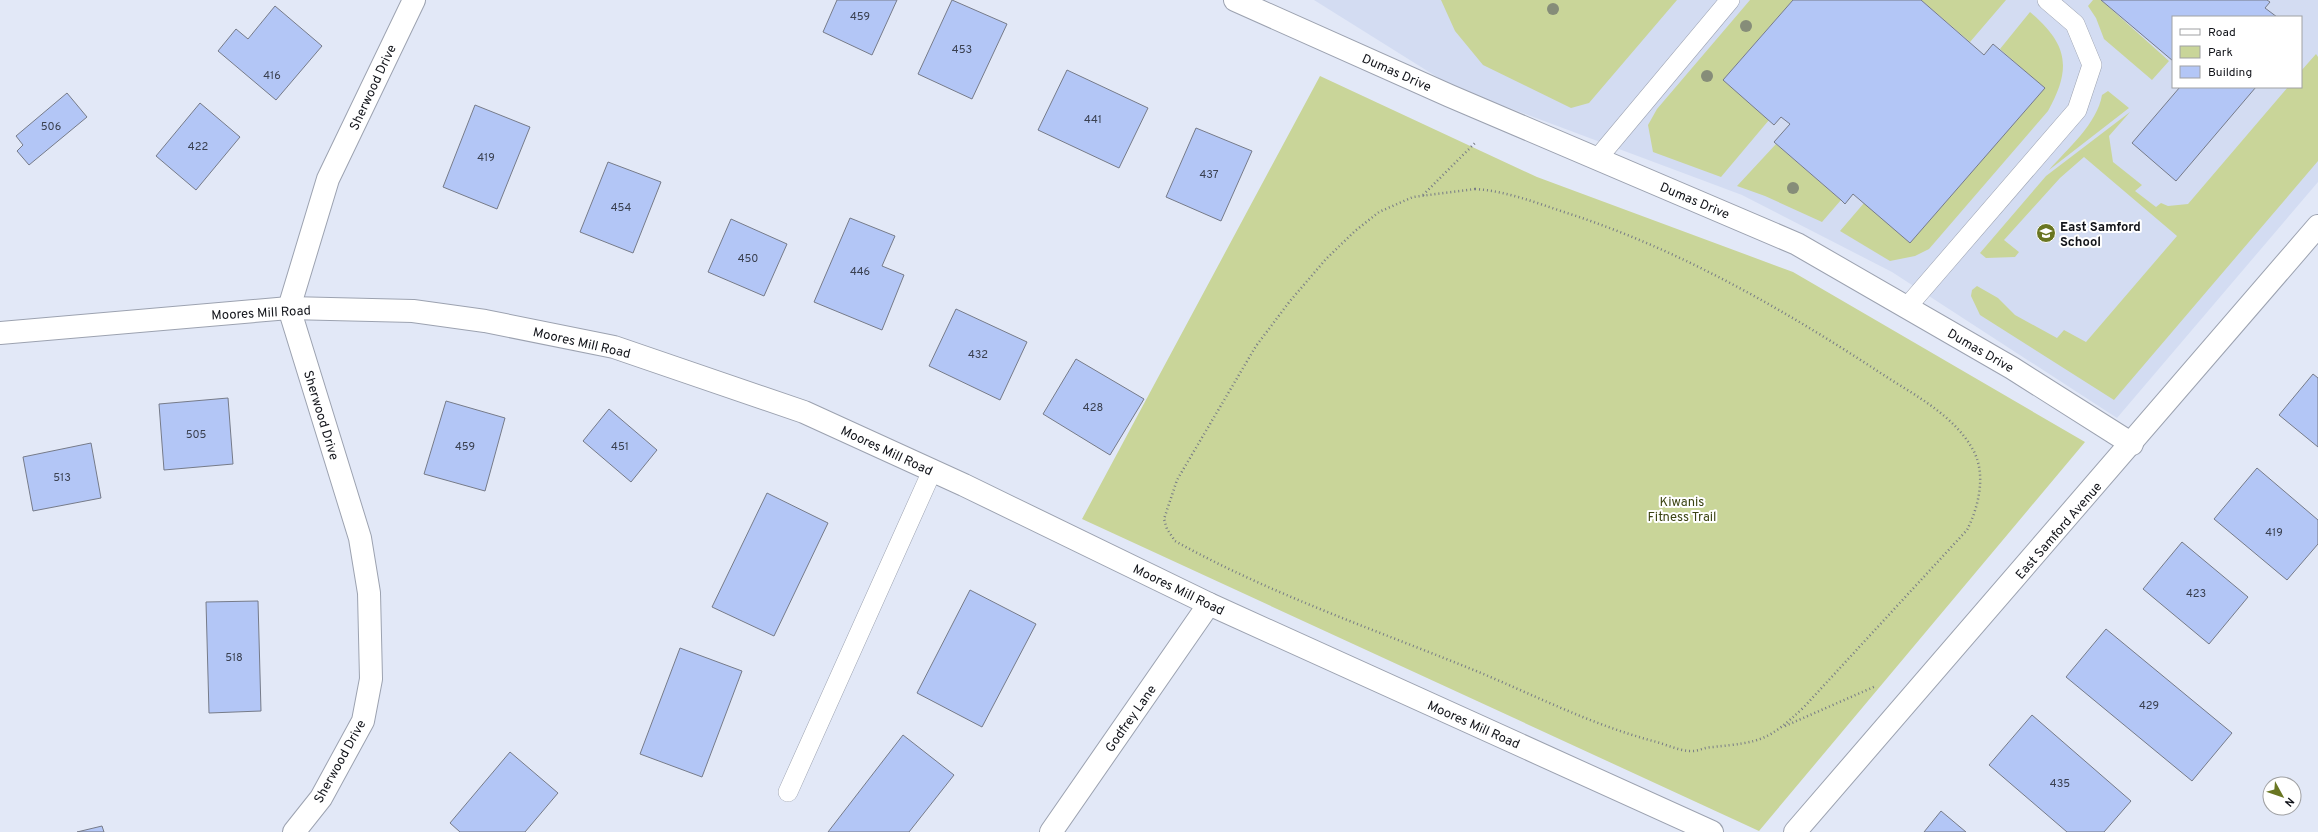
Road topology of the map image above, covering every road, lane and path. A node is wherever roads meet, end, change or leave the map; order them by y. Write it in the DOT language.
graph roads {
  1 [pos="414,0"];
  2 [pos="1235,0"];
  3 [pos="1730,0"];
  4 [pos="2047,0"];
  5 [pos="1500,117"];
  6 [pos="1597,159"];
  7 [pos="1423,195"];
  8 [pos="2318,226"];
  9 [pos="1907,307"];
  10 [pos="289,308"];
  11 [pos="0,333"];
  12 [pos="2132,444"];
  13 [pos="932,470"];
  14 [pos="1209,604"];
  15 [pos="1876,686"];
  16 [pos="1783,727"];
  17 [pos="788,792"];
  18 [pos="294,832"];
  19 [pos="1051,832"];
  20 [pos="1712,832"];
  21 [pos="1796,832"];
  1 -- 10 [label="street, Sherwood Drive"];
  2 -- 5 [label="street, Dumas Drive"];
  3 -- 6 [label="lane"];
  4 -- 9 [label="lane"];
  5 -- 6 [label="street, Dumas Drive"];
  5 -- 7 [label="path"];
  6 -- 9 [label="street, Dumas Drive"];
  7 -- 16 [label="path"];
  7 -- 16 [label="path"];
  8 -- 12 [label="street, East Samford Avenue"];
  9 -- 12 [label="street, Dumas Drive"];
  10 -- 11 [label="street, Moores Mill Road"];
  10 -- 13 [label="street, Moores Mill Road"];
  10 -- 18 [label="street, Sherwood Drive"];
  12 -- 21 [label="street, East Samford Avenue"];
  13 -- 14 [label="street, Moores Mill Road"];
  13 -- 17 [label="lane"];
  14 -- 19 [label="street, Godfrey Lane"];
  14 -- 20 [label="street, Moores Mill Road"];
  15 -- 16 [label="path"];
}
